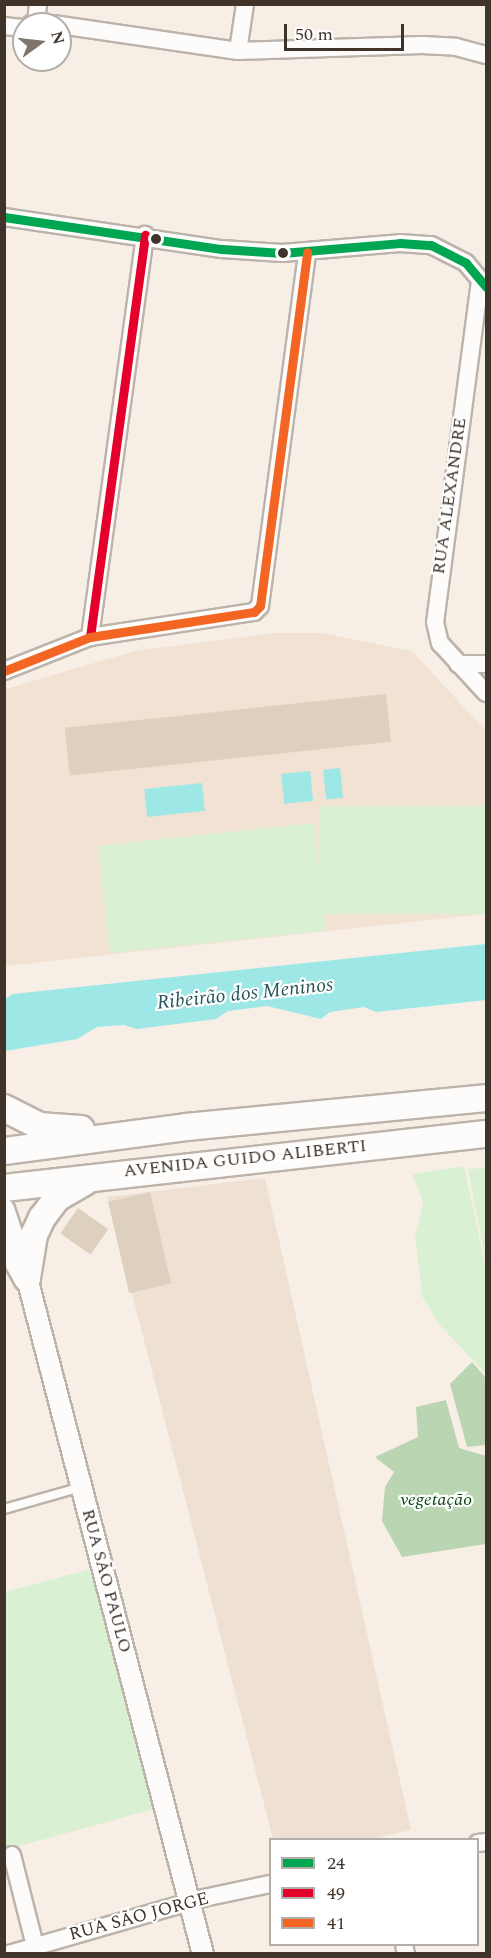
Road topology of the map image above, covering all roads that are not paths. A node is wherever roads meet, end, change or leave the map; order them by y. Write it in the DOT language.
graph roads {
  1 [pos="245,4"];
  2 [pos="72,26"];
  3 [pos="238,51"];
  4 [pos="486,55"];
  5 [pos="4,217"];
  6 [pos="145,235"];
  7 [pos="307,252"];
  8 [pos="483,284"];
  9 [pos="90,637"];
  10 [pos="458,664"];
  11 [pos="486,664"];
  12 [pos="4,671"];
  13 [pos="486,693"];
  14 [pos="486,1098"];
  15 [pos="4,1108"];
  16 [pos="346,1112"];
  17 [pos="186,1127"];
  18 [pos="486,1134"];
  19 [pos="335,1150"];
  20 [pos="4,1151"];
  21 [pos="116,1172"];
  22 [pos="4,1188"];
  23 [pos="4,1209"];
  24 [pos="4,1237"];
  25 [pos="27,1278"];
  26 [pos="82,1487"];
  27 [pos="4,1509"];
  28 [pos="12,1855"];
  29 [pos="269,1884"];
  30 [pos="190,1901"];
  31 [pos="36,1950"];
  32 [pos="9,1953"];
  33 [pos="204,1953"];
  1 -- 3 [label="street"];
  2 -- 3 [label="street"];
  3 -- 4 [label="street"];
  5 -- 6 [label="street"];
  6 -- 7 [label="street"];
  6 -- 9 [label="street"];
  7 -- 8 [label="street"];
  7 -- 9 [label="street"];
  8 -- 10 [label="street, RUA ALEXANDRE"];
  9 -- 12 [label="street"];
  10 -- 11 [label="street"];
  10 -- 13 [label="street, RUA ALEXANDRE"];
  14 -- 16 [label="main road, AVENIDA GUIDO ALIBERTI"];
  15 -- 17 [label="main road"];
  16 -- 17 [label="main road, AVENIDA GUIDO ALIBERTI"];
  16 -- 19 [label="main road"];
  17 -- 20 [label="main road, AVENIDA GUIDO ALIBERTI"];
  18 -- 19 [label="main road, AVENIDA GUIDO ALIBERTI"];
  19 -- 21 [label="main road, AVENIDA GUIDO ALIBERTI"];
  21 -- 22 [label="main road, AVENIDA GUIDO ALIBERTI"];
  21 -- 25 [label="main road"];
  23 -- 25 [label="street, RUA SÃO PAULO"];
  24 -- 25 [label="main road"];
  25 -- 26 [label="street, RUA SÃO PAULO"];
  26 -- 27 [label="lane"];
  26 -- 30 [label="street, RUA SÃO PAULO"];
  28 -- 31 [label="street"];
  29 -- 30 [label="street, RUA SÃO JORGE"];
  30 -- 31 [label="street, RUA SÃO JORGE"];
  30 -- 33 [label="street, RUA SÃO PAULO"];
  31 -- 32 [label="street, RUA SÃO JORGE"];
}
